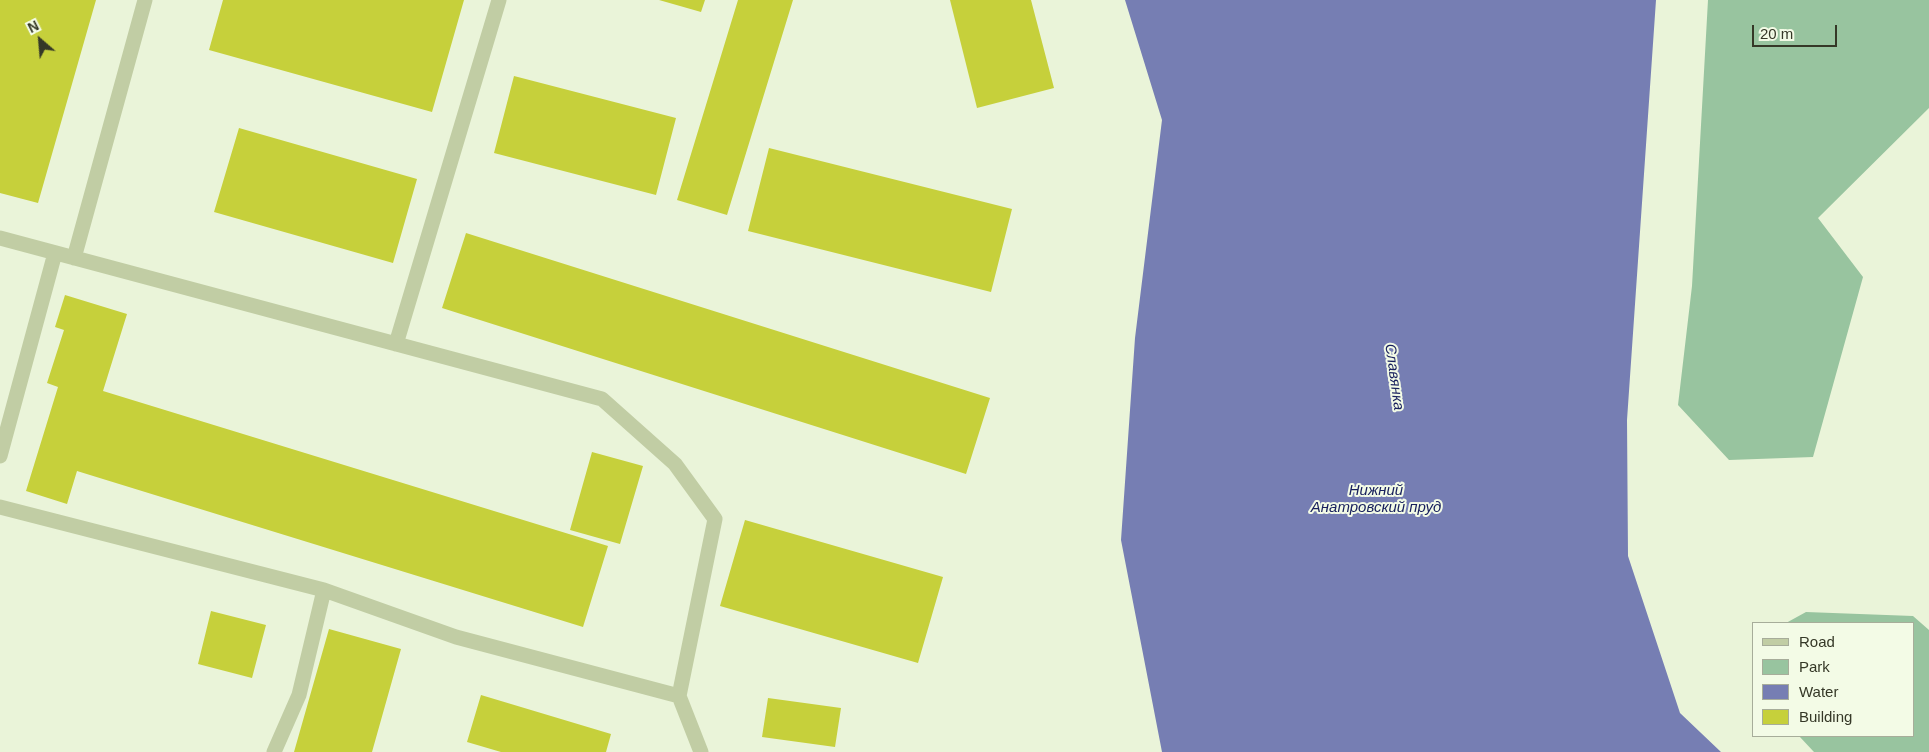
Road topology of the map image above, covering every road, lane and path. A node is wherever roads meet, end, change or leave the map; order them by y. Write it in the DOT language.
graph roads {
  1 [pos="145,0"];
  2 [pos="499,0"];
  3 [pos="0,238"];
  4 [pos="55,253"];
  5 [pos="74,258"];
  6 [pos="396,344"];
  7 [pos="0,456"];
  8 [pos="0,507"];
  9 [pos="324,590"];
  10 [pos="678,696"];
  11 [pos="274,752"];
  12 [pos="701,752"];
  1 -- 5 [label="lane"];
  2 -- 6 [label="lane"];
  3 -- 4 [label="lane"];
  4 -- 5 [label="lane"];
  4 -- 7 [label="lane"];
  5 -- 6 [label="lane"];
  6 -- 10 [label="lane"];
  8 -- 9 [label="lane"];
  9 -- 10 [label="lane"];
  9 -- 11 [label="lane"];
  10 -- 12 [label="lane"];
}
